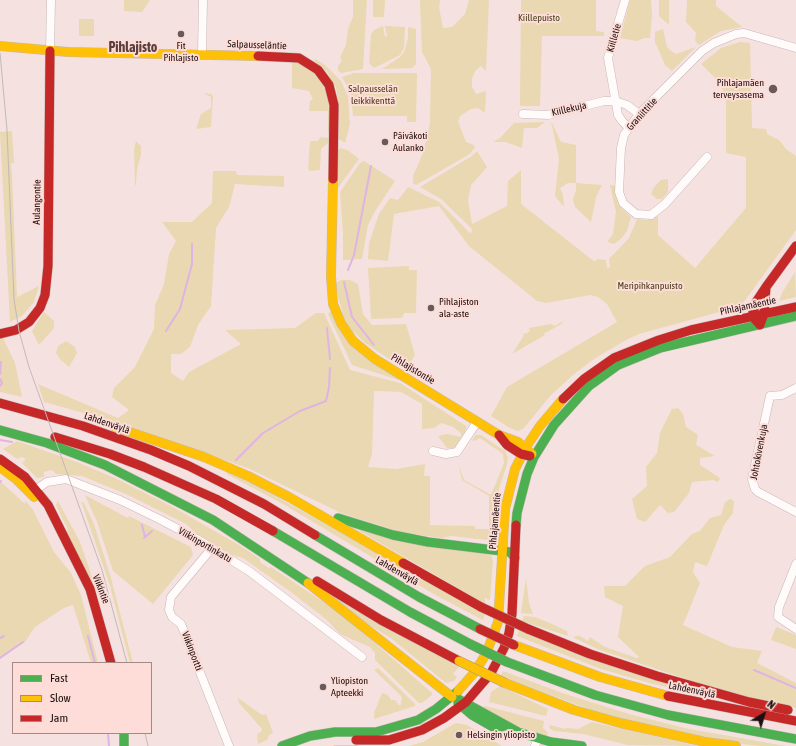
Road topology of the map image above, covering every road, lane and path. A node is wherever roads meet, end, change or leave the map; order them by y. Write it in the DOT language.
graph roads {
  1 [pos="51,0"];
  2 [pos="203,0"];
  3 [pos="625,0"];
  4 [pos="3,47"];
  5 [pos="796,48"];
  6 [pos="50,52"];
  7 [pos="202,54"];
  8 [pos="615,101"];
  9 [pos="523,114"];
  10 [pos="639,114"];
  11 [pos="628,127"];
  12 [pos="707,157"];
  13 [pos="796,246"];
  14 [pos="766,287"];
  15 [pos="333,304"];
  16 [pos="796,307"];
  17 [pos="764,314"];
  18 [pos="752,316"];
  19 [pos="796,316"];
  20 [pos="760,325"];
  21 [pos="3,333"];
  22 [pos="796,388"];
  23 [pos="0,403"];
  24 [pos="14,406"];
  25 [pos="477,422"];
  26 [pos="0,424"];
  27 [pos="0,430"];
  28 [pos="524,450"];
  29 [pos="433,451"];
  30 [pos="534,456"];
  31 [pos="0,459"];
  32 [pos="0,468"];
  33 [pos="34,491"];
  34 [pos="289,497"];
  35 [pos="796,512"];
  36 [pos="241,537"];
  37 [pos="212,548"];
  38 [pos="502,550"];
  39 [pos="515,558"];
  40 [pos="796,564"];
  41 [pos="796,629"];
  42 [pos="362,657"];
  43 [pos="111,662"];
  44 [pos="452,697"];
  45 [pos="464,704"];
  46 [pos="796,712"];
  47 [pos="796,721"];
  48 [pos="124,734"];
  49 [pos="796,739"];
  50 [pos="537,744"];
  51 [pos="124,746"];
  52 [pos="229,746"];
  53 [pos="282,746"];
  54 [pos="305,746"];
  55 [pos="582,746"];
  56 [pos="736,746"];
  1 -- 6 [label="street"];
  2 -- 7 [label="street"];
  3 -- 8 [label="street, Kiilletie"];
  4 -- 6 [label="main road, Salpausseläntie"];
  5 -- 10 [label="street, Graniittitie"];
  6 -- 7 [label="main road, Salpausseläntie"];
  6 -- 21 [label="main road, Aulangontie"];
  7 -- 15 [label="main road, Salpausseläntie"];
  8 -- 9 [label="street, Kiillekuja"];
  8 -- 10 [label="street"];
  8 -- 11 [label="street, Kiilletie"];
  10 -- 11 [label="street, Graniittitie"];
  11 -- 12 [label="street, Graniittitie"];
  13 -- 14 [label="main road"];
  14 -- 17 [label="main road"];
  14 -- 18 [label="main road"];
  15 -- 25 [label="main road, Pihlajistontie"];
  16 -- 17 [label="main road, Pihlajamäentie"];
  17 -- 18 [label="main road, Pihlajamäentie"];
  17 -- 20 [label="main road"];
  18 -- 20 [label="main road"];
  18 -- 28 [label="main road, Pihlajamäentie"];
  19 -- 20 [label="main road, Pihlajamäentie"];
  20 -- 30 [label="main road, Pihlajamäentie"];
  22 -- 35 [label="street, Johtokivenkuja"];
  23 -- 24 [label="main road, Lahdenväylä"];
  24 -- 34 [label="main road"];
  24 -- 47 [label="main road, Lahdenväylä, bridge"];
  25 -- 28 [label="main road, Pihlajistontie"];
  25 -- 29 [label="street"];
  26 -- 49 [label="main road, bridge"];
  27 -- 36 [label="main road"];
  28 -- 30 [label="main road, Pihlajistontie"];
  28 -- 38 [label="main road, Pihlajamäentie"];
  30 -- 39 [label="main road, Pihlajamäentie"];
  31 -- 33 [label="main road, Viikintie"];
  32 -- 33 [label="main road, Viikintie"];
  33 -- 37 [label="street, Viikinportinkatu"];
  33 -- 43 [label="main road, Viikintie"];
  34 -- 38 [label="main road"];
  34 -- 46 [label="main road, bridge"];
  36 -- 44 [label="main road"];
  36 -- 56 [label="main road, bridge"];
  37 -- 42 [label="street, Viikinportinkatu"];
  37 -- 52 [label="street, Viikinportti"];
  38 -- 39 [label="main road"];
  38 -- 44 [label="main road, Pihlajamäentie"];
  39 -- 45 [label="main road, Pihlajamäentie"];
  40 -- 41 [label="street"];
  44 -- 45 [label="main road"];
  44 -- 53 [label="main road, Pihlajamäentie"];
  45 -- 50 [label="main road"];
  45 -- 54 [label="main road, Pihlajamäentie"];
  48 -- 51 [label="main road"];
  50 -- 55 [label="main road"];
}
